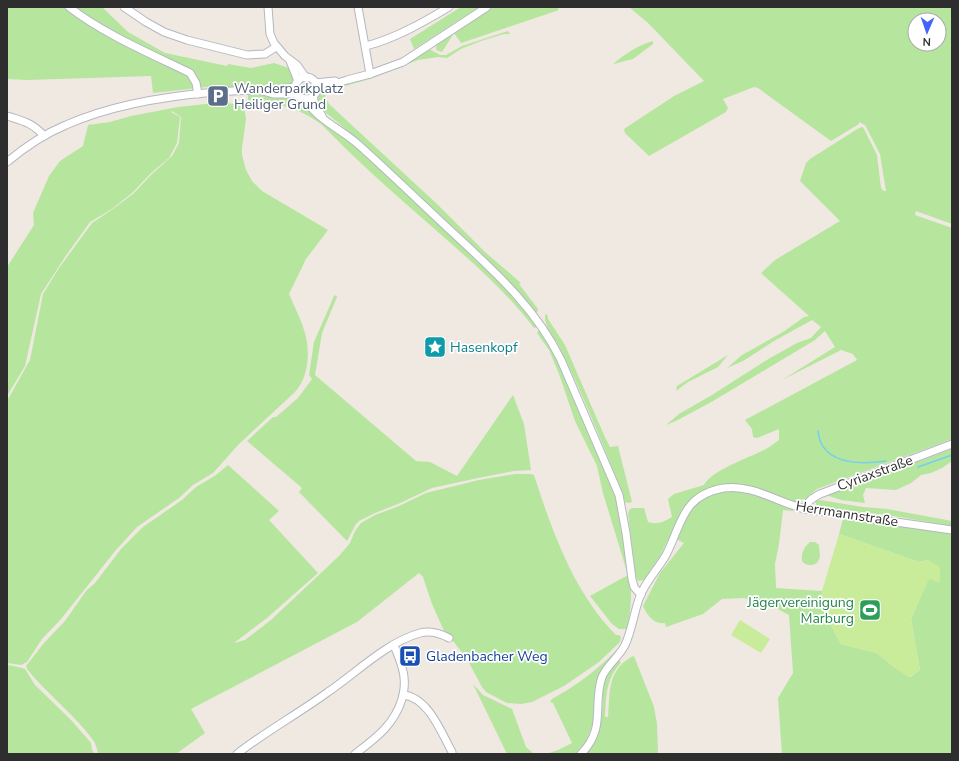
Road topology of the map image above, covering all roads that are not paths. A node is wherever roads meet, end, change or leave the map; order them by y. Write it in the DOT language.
graph roads {
  1 [pos="69,7"];
  2 [pos="124,7"];
  3 [pos="268,7"];
  4 [pos="358,7"];
  5 [pos="449,7"];
  6 [pos="487,7"];
  7 [pos="366,46"];
  8 [pos="276,47"];
  9 [pos="290,61"];
  10 [pos="370,74"];
  11 [pos="306,78"];
  12 [pos="296,87"];
  13 [pos="315,90"];
  14 [pos="198,94"];
  15 [pos="305,99"];
  16 [pos="7,116"];
  17 [pos="323,118"];
  18 [pos="44,136"];
  19 [pos="7,162"];
  20 [pos="952,444"];
  21 [pos="805,509"];
  22 [pos="952,530"];
  23 [pos="641,594"];
  24 [pos="449,638"];
  25 [pos="394,645"];
  26 [pos="403,695"];
  27 [pos="452,752"];
  28 [pos="237,754"];
  29 [pos="355,754"];
  30 [pos="581,754"];
  1 -- 14 [label="street"];
  2 -- 8 [label="street"];
  3 -- 8 [label="street"];
  4 -- 7 [label="street"];
  5 -- 7 [label="street"];
  6 -- 10 [label="street"];
  7 -- 10 [label="street"];
  8 -- 9 [label="street"];
  9 -- 11 [label="street"];
  9 -- 12 [label="street"];
  10 -- 13 [label="street"];
  11 -- 12 [label="street"];
  11 -- 13 [label="street"];
  12 -- 14 [label="street"];
  12 -- 15 [label="street"];
  13 -- 15 [label="street"];
  13 -- 17 [label="street"];
  14 -- 18 [label="street"];
  15 -- 17 [label="street"];
  16 -- 18 [label="street"];
  17 -- 23 [label="street"];
  18 -- 19 [label="street"];
  20 -- 21 [label="street, Cyriaxstraße"];
  21 -- 22 [label="street, Herrmannstraße"];
  21 -- 23 [label="street, Herrmannstraße"];
  23 -- 30 [label="street, Herrmannstraße"];
  24 -- 25 [label="street"];
  25 -- 26 [label="street"];
  25 -- 28 [label="street"];
  26 -- 27 [label="street"];
  26 -- 29 [label="street"];
}
